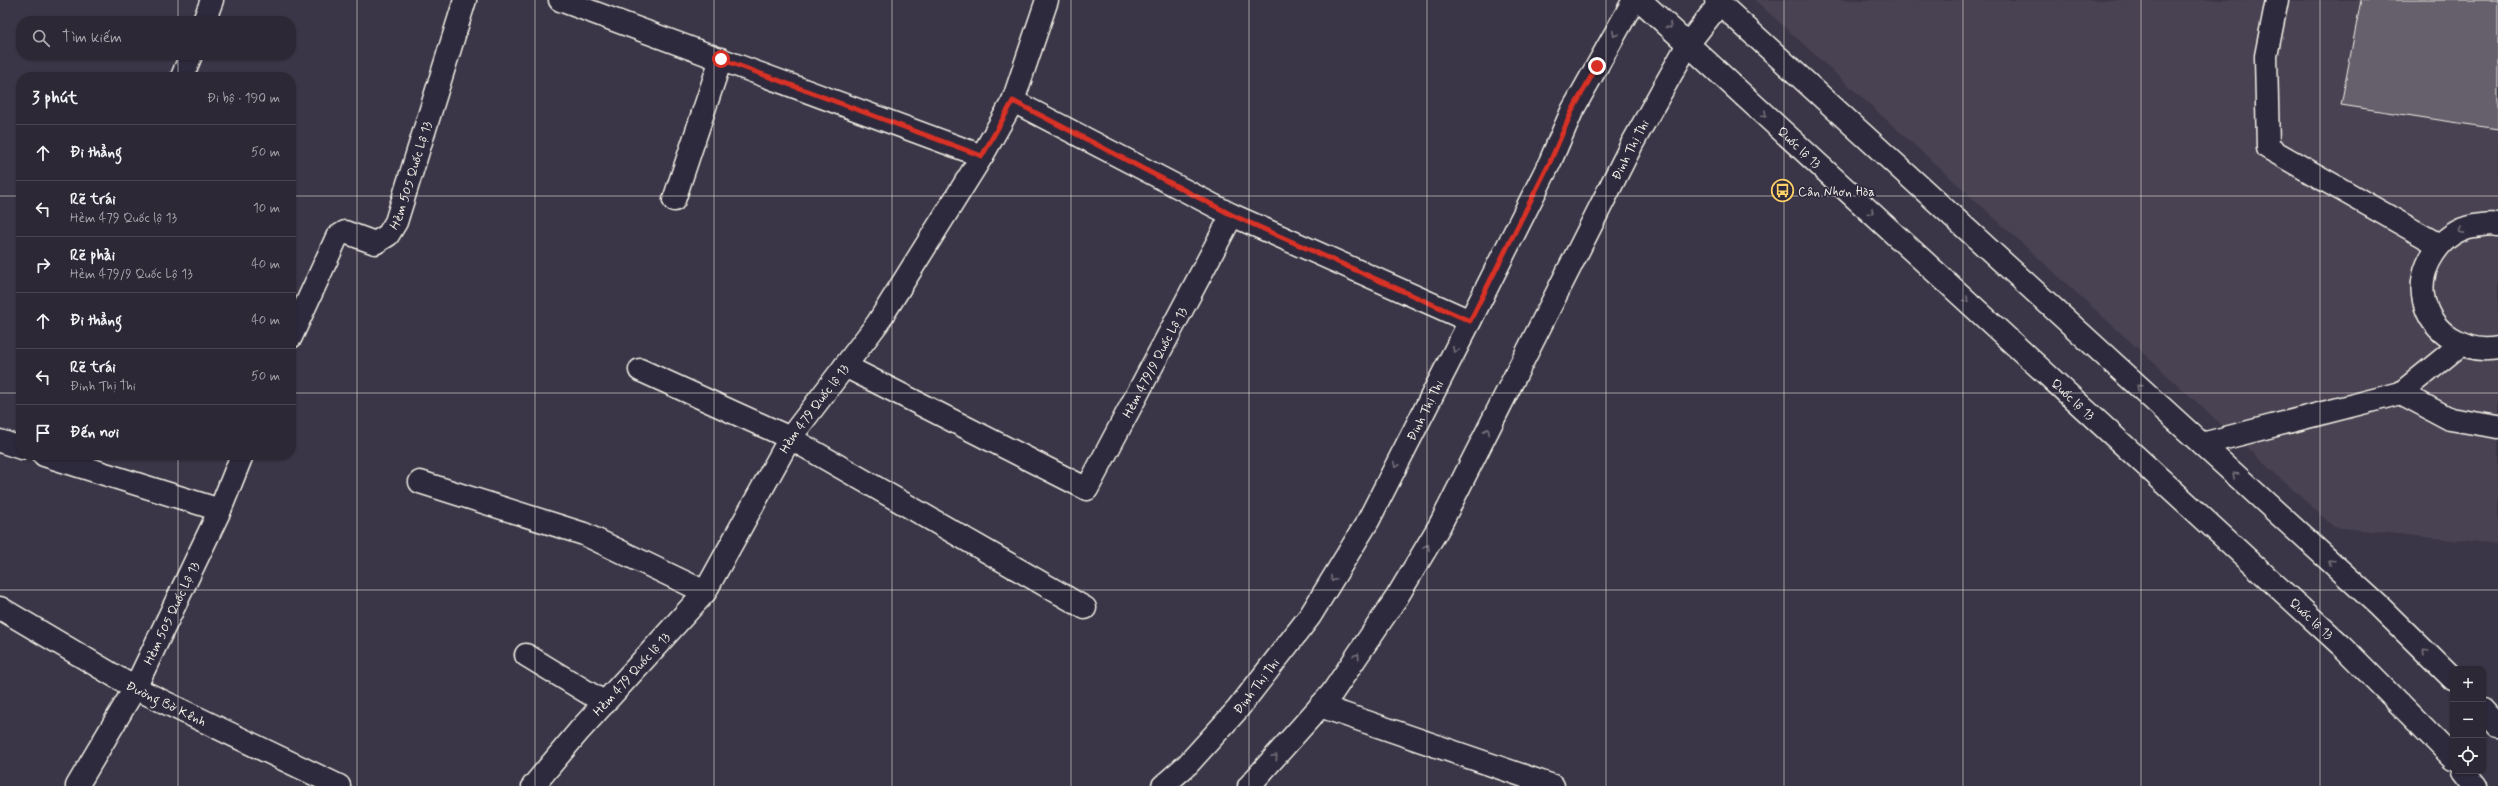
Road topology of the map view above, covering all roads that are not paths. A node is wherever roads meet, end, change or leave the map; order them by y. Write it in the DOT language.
graph roads {
  1 [pos="212,0"];
  2 [pos="465,0"];
  3 [pos="560,0"];
  4 [pos="1046,0"];
  5 [pos="1634,0"];
  6 [pos="1640,0"];
  7 [pos="2277,0"];
  8 [pos="1718,2"];
  9 [pos="206,16"];
  10 [pos="1688,44"];
  11 [pos="721,59"];
  12 [pos="189,60"];
  13 [pos="184,72"];
  14 [pos="1013,101"];
  15 [pos="982,156"];
  16 [pos="674,200"];
  17 [pos="1232,215"];
  18 [pos="2498,225"];
  19 [pos="2439,244"];
  20 [pos="1470,321"];
  21 [pos="296,326"];
  22 [pos="2460,345"];
  23 [pos="2498,348"];
  24 [pos="845,366"];
  25 [pos="640,370"];
  26 [pos="2401,393"];
  27 [pos="2498,427"];
  28 [pos="790,438"];
  29 [pos="0,441"];
  30 [pos="2202,444"];
  31 [pos="16,446"];
  32 [pos="60,460"];
  33 [pos="240,460"];
  34 [pos="420,482"];
  35 [pos="220,510"];
  36 [pos="705,592"];
  37 [pos="0,608"];
  38 [pos="1085,608"];
  39 [pos="526,655"];
  40 [pos="2450,676"];
  41 [pos="135,688"];
  42 [pos="605,702"];
  43 [pos="1320,706"];
  44 [pos="2486,713"];
  45 [pos="2498,727"];
  46 [pos="2450,755"];
  47 [pos="2466,774"];
  48 [pos="77,786"];
  49 [pos="339,786"];
  50 [pos="533,786"];
  51 [pos="1163,786"];
  52 [pos="1249,786"];
  53 [pos="1553,786"];
  54 [pos="2476,786"];
  1 -- 9 [label="main road"];
  2 -- 21 [label="main road, Hẻm 505 Quốc Lộ 13"];
  3 -- 11 [label="main road"];
  4 -- 14 [label="main road, Hẻm 479 Quốc lộ 13"];
  5 -- 20 [label="main road, Đinh Thị Thi, one-way"];
  6 -- 10 [label="main road, Quốc lộ 13, one-way"];
  7 -- 19 [label="main road"];
  8 -- 10 [label="main road"];
  30 -- 8 [label="main road, one-way"];
  43 -- 10 [label="main road, Đinh Thị Thi, one-way"];
  10 -- 46 [label="main road, Quốc lộ 13, one-way"];
  11 -- 15 [label="main road"];
  11 -- 16 [label="main road"];
  12 -- 13 [label="main road"];
  14 -- 15 [label="main road, Hẻm 479 Quốc lộ 13"];
  14 -- 17 [label="main road"];
  15 -- 24 [label="main road, Hẻm 479 Quốc lộ 13"];
  17 -- 20 [label="main road"];
  17 -- 24 [label="main road, Hẻm 479/9 Quốc Lộ 13"];
  18 -- 19 [label="main road, one-way"];
  19 -- 22 [label="main road"];
  20 -- 51 [label="main road, Đinh Thị Thi, one-way"];
  22 -- 23 [label="main road"];
  22 -- 26 [label="main road"];
  24 -- 28 [label="main road, Hẻm 479 Quốc lộ 13"];
  25 -- 28 [label="main road"];
  26 -- 27 [label="main road"];
  26 -- 30 [label="main road"];
  28 -- 36 [label="main road, Hẻm 479 Quốc lộ 13"];
  28 -- 38 [label="main road"];
  29 -- 31 [label="main road"];
  40 -- 30 [label="main road, one-way"];
  32 -- 35 [label="main road"];
  33 -- 35 [label="main road, Hẻm 505 Quốc Lộ 13"];
  34 -- 36 [label="main road"];
  35 -- 41 [label="main road, Hẻm 505 Quốc Lộ 13"];
  36 -- 42 [label="main road, Hẻm 479 Quốc lộ 13"];
  37 -- 41 [label="main road, Đường Bờ Kênh"];
  39 -- 42 [label="main road"];
  41 -- 48 [label="main road, Hẻm 505 Quốc Lộ 13"];
  41 -- 49 [label="main road, Đường Bờ Kênh"];
  42 -- 50 [label="main road, Hẻm 479 Quốc lộ 13"];
  52 -- 43 [label="main road, Đinh Thị Thi, one-way"];
  43 -- 53 [label="main road"];
  44 -- 45 [label="main road"];
  47 -- 54 [label="main road"];
}
